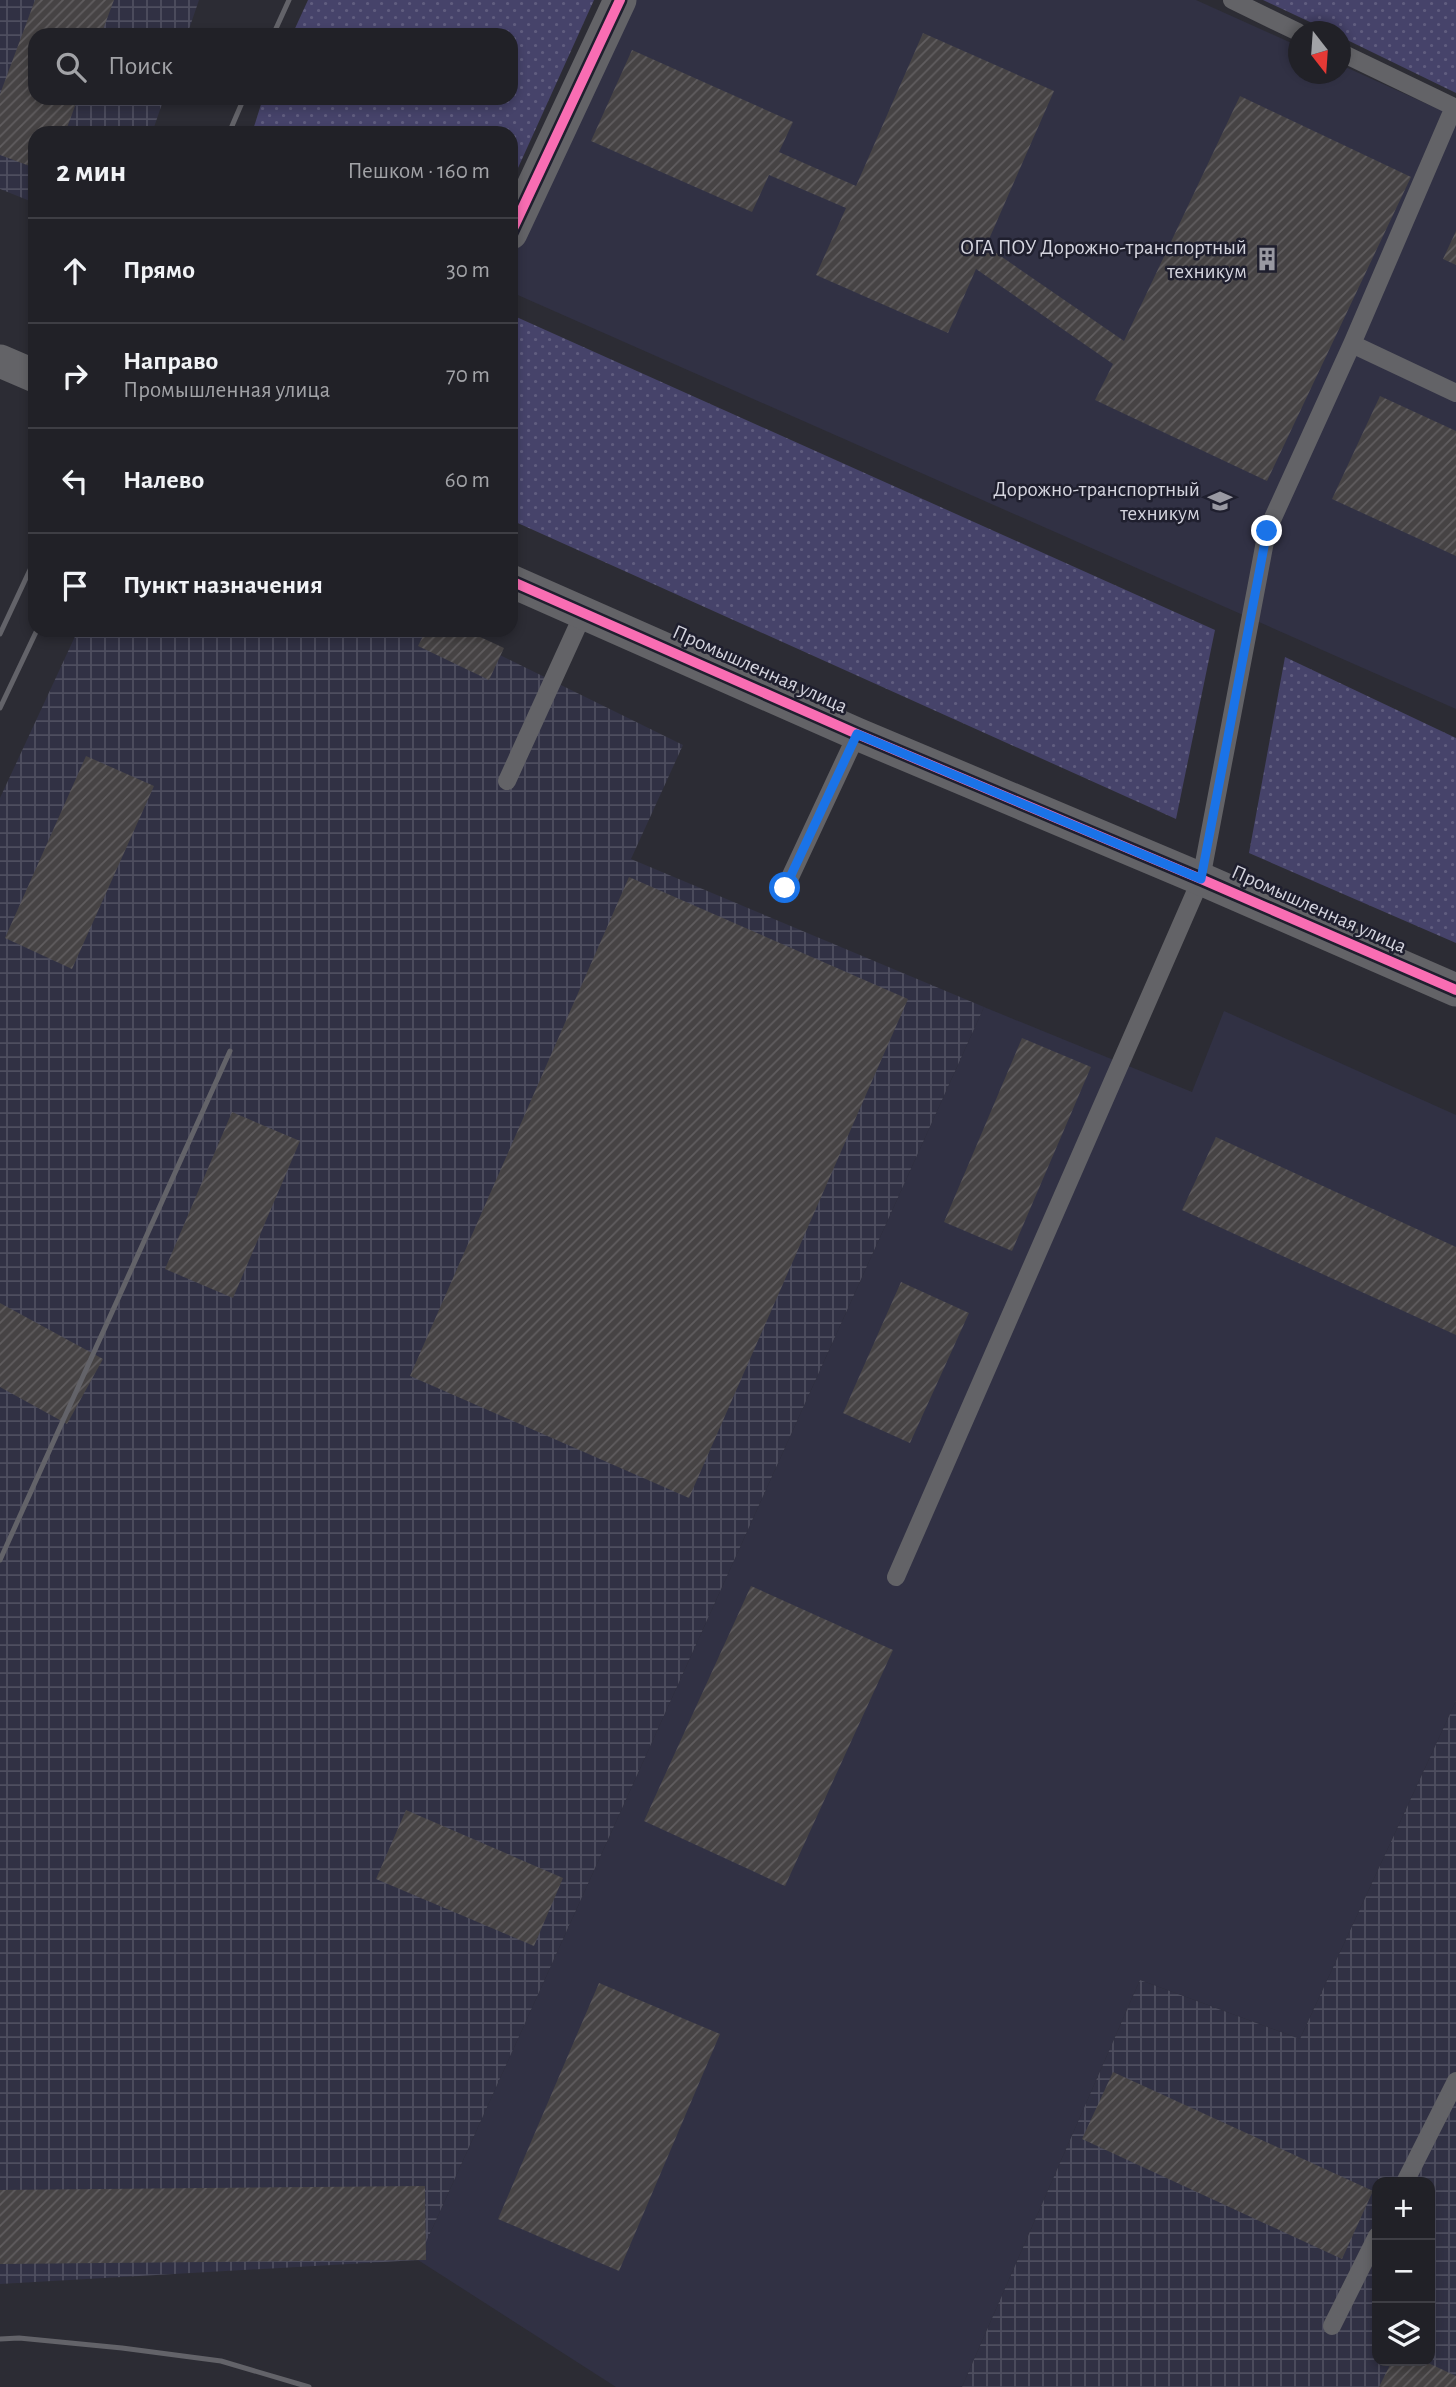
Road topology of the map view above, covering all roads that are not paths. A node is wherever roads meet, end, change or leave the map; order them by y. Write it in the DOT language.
graph roads {
  1 [pos="620,0"];
  2 [pos="1232,0"];
  3 [pos="1288,27"];
  4 [pos="1351,57"];
  5 [pos="1455,108"];
  6 [pos="518,218"];
  7 [pos="1352,344"];
  8 [pos="0,360"];
  9 [pos="28,373"];
  10 [pos="1456,393"];
  11 [pos="518,584"];
  12 [pos="584,612"];
  13 [pos="857,734"];
  14 [pos="506,781"];
  15 [pos="1201,879"];
  16 [pos="785,888"];
  17 [pos="1456,990"];
  18 [pos="896,1577"];
  19 [pos="1456,2081"];
  20 [pos="1408,2177"];
  21 [pos="1375,2240"];
  22 [pos="1332,2326"];
  1 -- 6 [label="street"];
  2 -- 3 [label="lane"];
  4 -- 5 [label="lane"];
  5 -- 7 [label="lane"];
  7 -- 10 [label="lane"];
  7 -- 15 [label="lane"];
  8 -- 9 [label="street"];
  11 -- 12 [label="street, Промышленная улица"];
  12 -- 13 [label="street, Промышленная улица"];
  12 -- 14 [label="lane"];
  13 -- 15 [label="street, Промышленная улица"];
  13 -- 16 [label="lane"];
  15 -- 17 [label="street, Промышленная улица"];
  15 -- 18 [label="lane"];
  19 -- 20 [label="lane"];
  21 -- 22 [label="lane"];
}
